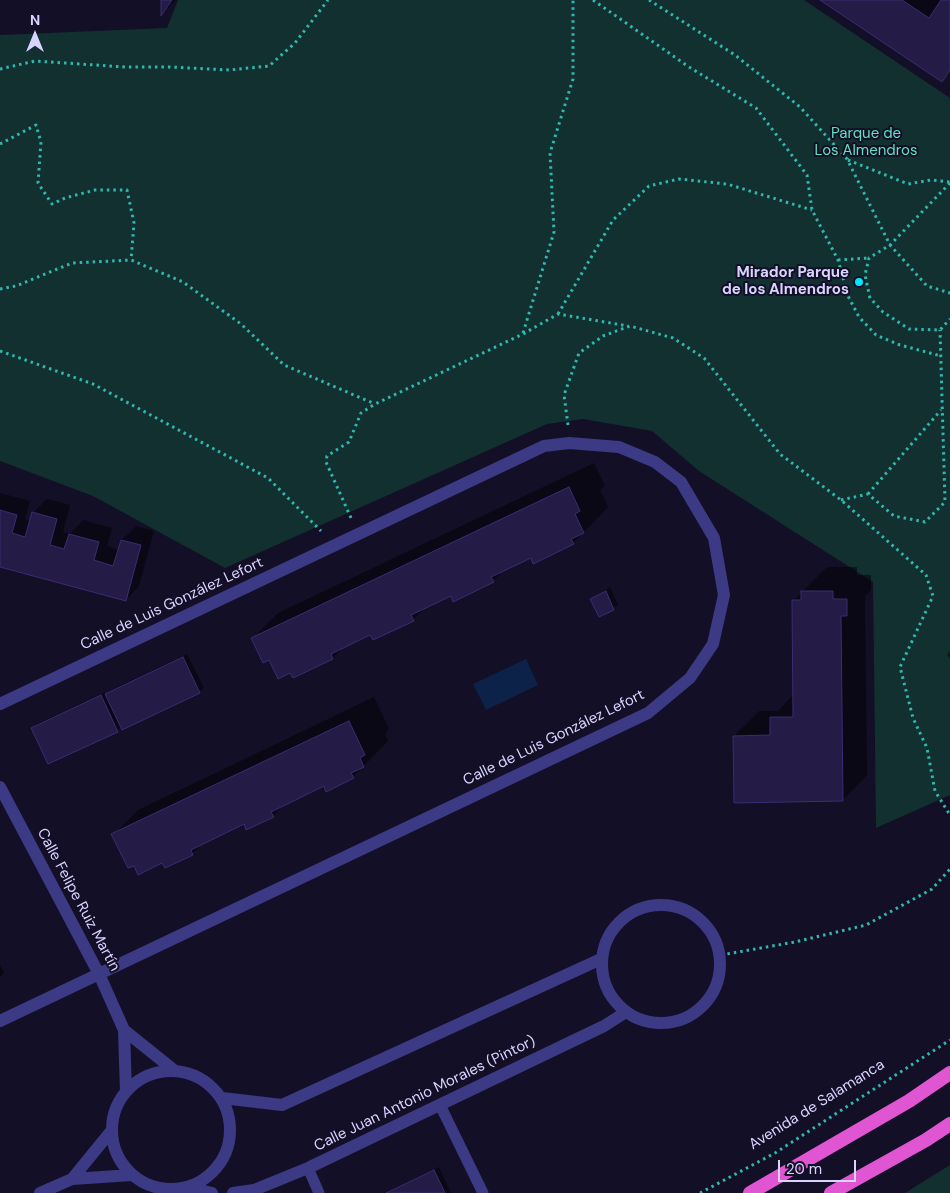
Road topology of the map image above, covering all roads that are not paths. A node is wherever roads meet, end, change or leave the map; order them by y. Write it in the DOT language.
graph roads {
  1 [pos="0,704"];
  2 [pos="0,786"];
  3 [pos="601,959"];
  4 [pos="99,974"];
  5 [pos="626,1012"];
  6 [pos="0,1021"];
  7 [pos="124,1030"];
  8 [pos="175,1071"];
  9 [pos="950,1074"];
  10 [pos="126,1092"];
  11 [pos="222,1098"];
  12 [pos="440,1105"];
  13 [pos="950,1124"];
  14 [pos="112,1130"];
  15 [pos="308,1168"];
  16 [pos="132,1174"];
  17 [pos="72,1179"];
  18 [pos="188,1187"];
  19 [pos="40,1193"];
  20 [pos="212,1193"];
  21 [pos="233,1193"];
  22 [pos="319,1193"];
  23 [pos="483,1193"];
  24 [pos="750,1193"];
  25 [pos="831,1193"];
  1 -- 4 [label="street, Calle de Luis González Lefort"];
  2 -- 4 [label="street, Calle Felipe Ruiz Martín"];
  3 -- 5 [label="street"];
  3 -- 5 [label="street"];
  3 -- 11 [label="street"];
  4 -- 6 [label="street, Calle de Luis González Lefort"];
  4 -- 7 [label="street, Calle Felipe Ruiz Martín"];
  5 -- 12 [label="street, Calle Juan Antonio Morales (Pintor)"];
  7 -- 8 [label="street, Calle Felipe Ruiz Martín"];
  7 -- 10 [label="street, Calle Felipe Ruiz Martín"];
  8 -- 10 [label="street"];
  8 -- 11 [label="street"];
  9 -- 24 [label="highway"];
  10 -- 14 [label="street"];
  11 -- 18 [label="street"];
  12 -- 15 [label="street, Calle Juan Antonio Morales (Pintor)"];
  12 -- 23 [label="lane"];
  13 -- 25 [label="highway"];
  14 -- 16 [label="street"];
  14 -- 17 [label="street"];
  15 -- 21 [label="street, Calle Juan Antonio Morales (Pintor)"];
  15 -- 22 [label="lane"];
  16 -- 17 [label="street"];
  16 -- 18 [label="street"];
  17 -- 19 [label="street"];
  18 -- 20 [label="street"];
}
